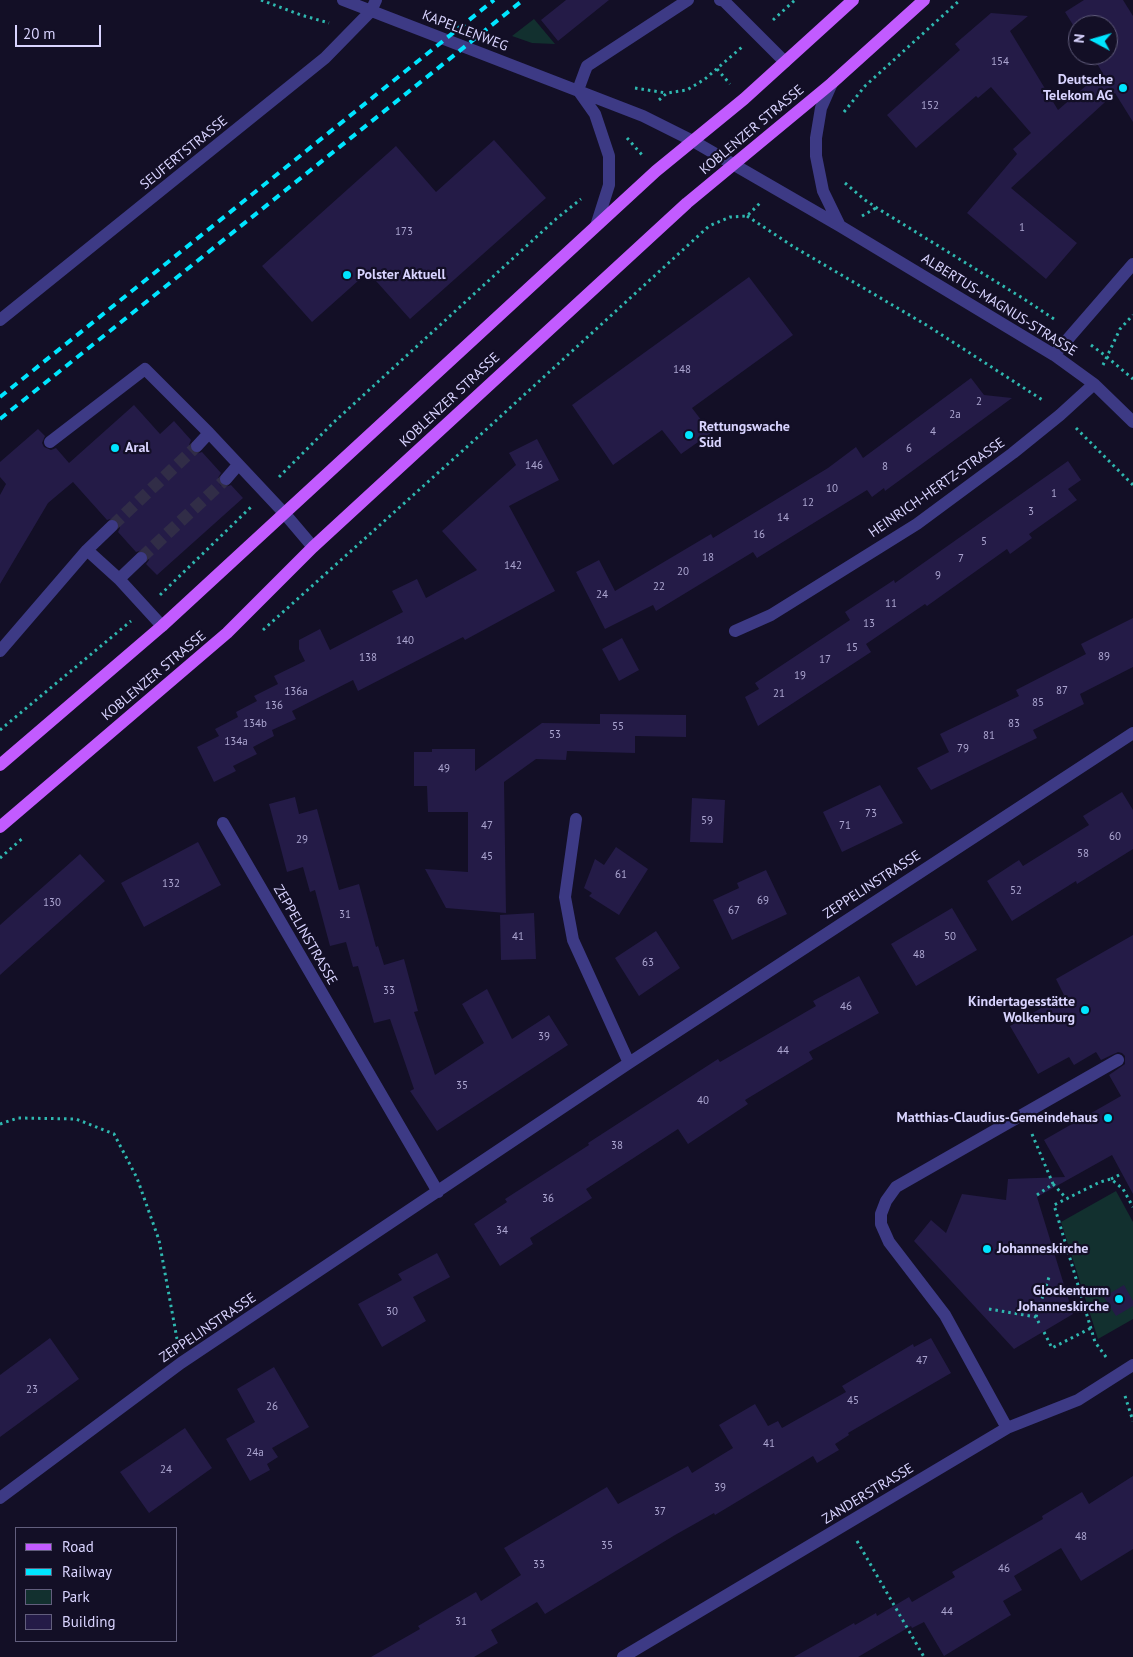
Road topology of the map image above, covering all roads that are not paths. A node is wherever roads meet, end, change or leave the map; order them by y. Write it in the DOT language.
graph roads {
  1 [pos="343,0"];
  2 [pos="688,0"];
  3 [pos="723,0"];
  4 [pos="853,0"];
  5 [pos="924,0"];
  6 [pos="374,6"];
  7 [pos="785,62"];
  8 [pos="832,84"];
  9 [pos="578,90"];
  10 [pos="693,141"];
  11 [pos="734,165"];
  12 [pos="596,226"];
  13 [pos="840,226"];
  14 [pos="1133,264"];
  15 [pos="0,320"];
  16 [pos="1054,355"];
  17 [pos="1094,384"];
  18 [pos="1133,422"];
  19 [pos="209,433"];
  20 [pos="50,442"];
  21 [pos="197,446"];
  22 [pos="238,465"];
  23 [pos="226,479"];
  24 [pos="285,514"];
  25 [pos="112,526"];
  26 [pos="313,547"];
  27 [pos="87,550"];
  28 [pos="141,558"];
  29 [pos="119,579"];
  30 [pos="162,626"];
  31 [pos="735,631"];
  32 [pos="0,651"];
  33 [pos="1133,733"];
  34 [pos="0,765"];
  35 [pos="576,819"];
  36 [pos="222,823"];
  37 [pos="0,827"];
  38 [pos="1118,1060"];
  39 [pos="629,1063"];
  40 [pos="438,1192"];
  41 [pos="1133,1365"];
  42 [pos="1007,1428"];
  43 [pos="0,1498"];
  44 [pos="622,1657"];
  1 -- 6 [label="street, KAPELLENWEG"];
  2 -- 9 [label="street"];
  3 -- 7 [label="street"];
  4 -- 7 [label="main road, KOBLENZER STRASSE"];
  5 -- 8 [label="main road, KOBLENZER STRASSE"];
  6 -- 9 [label="street, KAPELLENWEG"];
  6 -- 15 [label="street, SEUFERTSTRASSE"];
  7 -- 10 [label="main road, KOBLENZER STRASSE"];
  8 -- 11 [label="main road, KOBLENZER STRASSE"];
  8 -- 13 [label="street"];
  9 -- 10 [label="street, KAPELLENWEG"];
  9 -- 12 [label="street"];
  10 -- 11 [label="street, KAPELLENWEG"];
  10 -- 12 [label="main road, KOBLENZER STRASSE"];
  11 -- 13 [label="street, ALBERTUS-MAGNUS-STRASSE"];
  11 -- 26 [label="main road, KOBLENZER STRASSE"];
  12 -- 24 [label="main road, KOBLENZER STRASSE"];
  13 -- 16 [label="street, ALBERTUS-MAGNUS-STRASSE"];
  14 -- 16 [label="street"];
  16 -- 17 [label="street, ALBERTUS-MAGNUS-STRASSE"];
  17 -- 18 [label="street, ALBERTUS-MAGNUS-STRASSE"];
  17 -- 31 [label="street, HEINRICH-HERTZ-STRASSE"];
  19 -- 20 [label="street"];
  19 -- 21 [label="street"];
  19 -- 22 [label="street"];
  22 -- 23 [label="street"];
  22 -- 24 [label="street"];
  24 -- 26 [label="street"];
  24 -- 30 [label="main road, KOBLENZER STRASSE"];
  25 -- 27 [label="street"];
  26 -- 37 [label="main road, KOBLENZER STRASSE"];
  27 -- 29 [label="street"];
  27 -- 32 [label="street"];
  28 -- 29 [label="street"];
  29 -- 30 [label="street"];
  30 -- 34 [label="main road, KOBLENZER STRASSE"];
  33 -- 39 [label="street, ZEPPELINSTRASSE"];
  35 -- 39 [label="street"];
  36 -- 40 [label="street, ZEPPELINSTRASSE"];
  38 -- 42 [label="street"];
  39 -- 40 [label="street, ZEPPELINSTRASSE"];
  40 -- 43 [label="street, ZEPPELINSTRASSE"];
  41 -- 42 [label="street, ZANDERSTRASSE"];
  42 -- 44 [label="street, ZANDERSTRASSE"];
}
